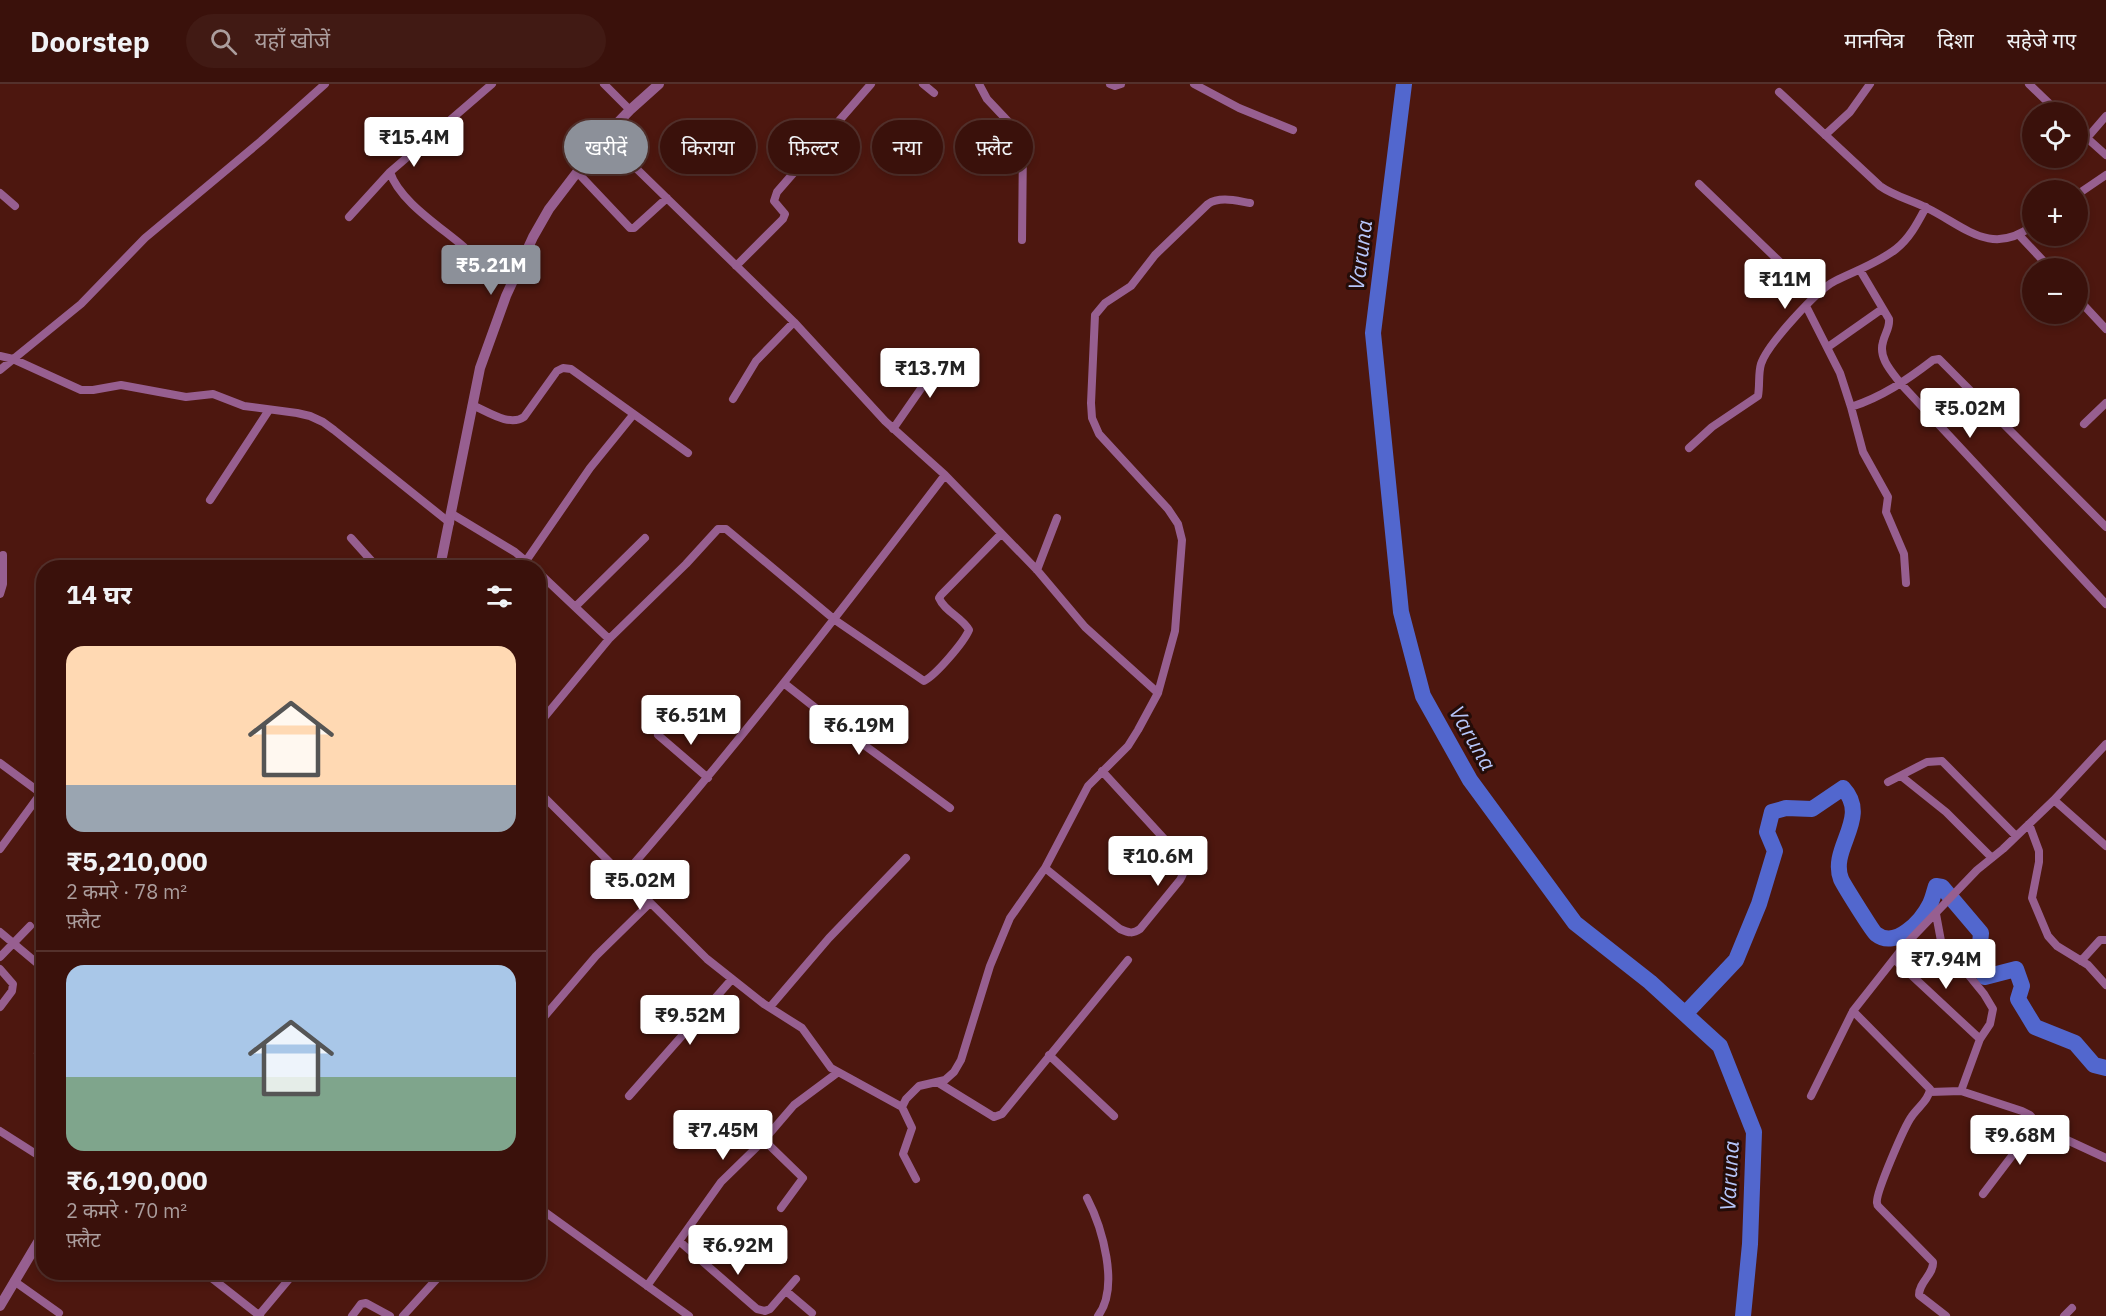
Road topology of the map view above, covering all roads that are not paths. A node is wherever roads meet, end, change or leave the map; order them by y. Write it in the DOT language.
graph roads {
  1 [pos="325,84"];
  2 [pos="492,84"];
  3 [pos="604,84"];
  4 [pos="659,84"];
  5 [pos="871,84"];
  6 [pos="923,84"];
  7 [pos="979,84"];
  8 [pos="1110,84"];
  9 [pos="1121,84"];
  10 [pos="1194,84"];
  11 [pos="1870,84"];
  12 [pos="2029,84"];
  13 [pos="1779,92"];
  14 [pos="934,93"];
  15 [pos="2048,102"];
  16 [pos="630,110"];
  17 [pos="2106,116"];
  18 [pos="620,120"];
  19 [pos="1293,130"];
  20 [pos="1826,135"];
  21 [pos="2088,137"];
  22 [pos="2088,139"];
  23 [pos="2106,155"];
  24 [pos="390,172"];
  25 [pos="576,174"];
  26 [pos="579,174"];
  27 [pos="642,174"];
  28 [pos="2106,175"];
  29 [pos="1699,184"];
  30 [pos="2088,187"];
  31 [pos="0,193"];
  32 [pos="667,198"];
  33 [pos="1250,203"];
  34 [pos="15,206"];
  35 [pos="1926,207"];
  36 [pos="349,217"];
  37 [pos="2022,233"];
  38 [pos="2019,235"];
  39 [pos="1022,240"];
  40 [pos="2041,258"];
  41 [pos="736,266"];
  42 [pos="1860,270"];
  43 [pos="516,274"];
  44 [pos="1818,293"];
  45 [pos="1806,306"];
  46 [pos="1882,309"];
  47 [pos="2088,309"];
  48 [pos="794,322"];
  49 [pos="2106,329"];
  50 [pos="1828,347"];
  51 [pos="945,354"];
  52 [pos="0,356"];
  53 [pos="11,361"];
  54 [pos="1,370"];
  55 [pos="1901,384"];
  56 [pos="733,399"];
  57 [pos="2106,403"];
  58 [pos="472,405"];
  59 [pos="1851,407"];
  60 [pos="269,410"];
  61 [pos="633,415"];
  62 [pos="2084,424"];
  63 [pos="894,429"];
  64 [pos="1689,448"];
  65 [pos="688,453"];
  66 [pos="945,475"];
  67 [pos="210,500"];
  68 [pos="451,518"];
  69 [pos="1058,518"];
  70 [pos="2106,527"];
  71 [pos="1001,534"];
  72 [pos="351,538"];
  73 [pos="645,538"];
  74 [pos="3,555"];
  75 [pos="371,560"];
  76 [pos="442,560"];
  77 [pos="524,560"];
  78 [pos="527,560"];
  79 [pos="1036,570"];
  80 [pos="546,580"];
  81 [pos="1906,583"];
  82 [pos="0,594"];
  83 [pos="2106,604"];
  84 [pos="575,607"];
  85 [pos="834,620"];
  86 [pos="609,639"];
  87 [pos="785,684"];
  88 [pos="1158,693"];
  89 [pos="546,715"];
  90 [pos="658,735"];
  91 [pos="2106,744"];
  92 [pos="0,763"];
  93 [pos="1102,771"];
  94 [pos="1900,776"];
  95 [pos="708,778"];
  96 [pos="1888,782"];
  97 [pos="36,790"];
  98 [pos="546,799"];
  99 [pos="2054,800"];
  100 [pos="36,802"];
  101 [pos="950,808"];
  102 [pos="2029,824"];
  103 [pos="2016,836"];
  104 [pos="2106,846"];
  105 [pos="0,849"];
  106 [pos="906,858"];
  107 [pos="1992,858"];
  108 [pos="1045,868"];
  109 [pos="624,875"];
  110 [pos="650,903"];
  111 [pos="1936,914"];
  112 [pos="30,926"];
  113 [pos="0,932"];
  114 [pos="2106,940"];
  115 [pos="14,943"];
  116 [pos="0,957"];
  117 [pos="1894,959"];
  118 [pos="1128,960"];
  119 [pos="2081,961"];
  120 [pos="36,962"];
  121 [pos="0,969"];
  122 [pos="732,979"];
  123 [pos="2106,985"];
  124 [pos="0,1007"];
  125 [pos="770,1007"];
  126 [pos="1853,1011"];
  127 [pos="546,1015"];
  128 [pos="1980,1039"];
  129 [pos="1049,1055"];
  130 [pos="837,1073"];
  131 [pos="937,1082"];
  132 [pos="1961,1091"];
  133 [pos="1930,1092"];
  134 [pos="629,1096"];
  135 [pos="1811,1096"];
  136 [pos="902,1107"];
  137 [pos="1114,1116"];
  138 [pos="2037,1123"];
  139 [pos="0,1131"];
  140 [pos="765,1140"];
  141 [pos="36,1154"];
  142 [pos="2106,1158"];
  143 [pos="916,1179"];
  144 [pos="1983,1194"];
  145 [pos="1087,1198"];
  146 [pos="781,1208"];
  147 [pos="546,1213"];
  148 [pos="679,1241"];
  149 [pos="36,1245"];
  150 [pos="796,1279"];
  151 [pos="214,1280"];
  152 [pos="288,1280"];
  153 [pos="436,1280"];
  154 [pos="14,1281"];
  155 [pos="647,1286"];
  156 [pos="786,1292"];
  157 [pos="0,1306"];
  158 [pos="2072,1308"];
  159 [pos="59,1313"];
  160 [pos="812,1313"];
  161 [pos="260,1315"];
  162 [pos="352,1316"];
  163 [pos="390,1316"];
  164 [pos="403,1316"];
  165 [pos="689,1316"];
  166 [pos="1098,1316"];
  167 [pos="1946,1316"];
  168 [pos="2064,1316"];
  1 -- 53 [label="street"];
  2 -- 24 [label="street"];
  3 -- 16 [label="street"];
  4 -- 16 [label="street"];
  5 -- 41 [label="street"];
  6 -- 14 [label="street"];
  7 -- 39 [label="street"];
  8 -- 9 [label="street"];
  10 -- 19 [label="street"];
  11 -- 20 [label="street"];
  12 -- 15 [label="street"];
  13 -- 20 [label="street"];
  16 -- 18 [label="street"];
  17 -- 21 [label="street"];
  20 -- 35 [label="street"];
  22 -- 23 [label="street"];
  24 -- 36 [label="street"];
  24 -- 43 [label="street"];
  25 -- 43 [label="street"];
  26 -- 32 [label="street"];
  27 -- 32 [label="street"];
  28 -- 30 [label="street"];
  29 -- 44 [label="street"];
  31 -- 34 [label="street"];
  32 -- 41 [label="street"];
  33 -- 88 [label="street"];
  35 -- 38 [label="street"];
  35 -- 42 [label="street"];
  37 -- 38 [label="street"];
  38 -- 40 [label="street"];
  41 -- 48 [label="street"];
  42 -- 44 [label="street"];
  42 -- 46 [label="street"];
  43 -- 58 [label="street"];
  44 -- 45 [label="street"];
  45 -- 50 [label="street"];
  45 -- 64 [label="street"];
  46 -- 50 [label="street"];
  46 -- 55 [label="street"];
  47 -- 49 [label="street"];
  48 -- 56 [label="street"];
  48 -- 63 [label="street"];
  50 -- 59 [label="street"];
  51 -- 63 [label="street"];
  52 -- 53 [label="street"];
  53 -- 54 [label="street"];
  53 -- 60 [label="street"];
  55 -- 59 [label="street"];
  55 -- 70 [label="street"];
  55 -- 83 [label="street"];
  57 -- 62 [label="street"];
  58 -- 61 [label="street"];
  58 -- 68 [label="street"];
  59 -- 81 [label="street"];
  60 -- 67 [label="street"];
  60 -- 68 [label="street"];
  61 -- 65 [label="street"];
  61 -- 78 [label="street"];
  63 -- 66 [label="street"];
  66 -- 71 [label="street"];
  66 -- 85 [label="street"];
  68 -- 76 [label="street"];
  68 -- 77 [label="street"];
  69 -- 79 [label="street"];
  71 -- 79 [label="street"];
  71 -- 85 [label="street"];
  72 -- 75 [label="street"];
  73 -- 84 [label="street"];
  74 -- 82 [label="street"];
  79 -- 88 [label="street"];
  80 -- 84 [label="street"];
  84 -- 86 [label="street"];
  85 -- 86 [label="street"];
  85 -- 87 [label="street"];
  86 -- 89 [label="street"];
  87 -- 95 [label="street"];
  87 -- 101 [label="street"];
  88 -- 93 [label="street"];
  90 -- 95 [label="street"];
  91 -- 99 [label="street"];
  92 -- 97 [label="street"];
  93 -- 108 [label="street"];
  93 -- 108 [label="street"];
  94 -- 96 [label="street"];
  94 -- 103 [label="street"];
  94 -- 107 [label="street"];
  95 -- 109 [label="street"];
  98 -- 109 [label="street"];
  99 -- 102 [label="street"];
  99 -- 104 [label="street"];
  100 -- 105 [label="street"];
  102 -- 103 [label="street"];
  102 -- 119 [label="street"];
  103 -- 107 [label="street"];
  106 -- 125 [label="street"];
  107 -- 111 [label="street"];
  108 -- 131 [label="street"];
  109 -- 110 [label="street"];
  110 -- 122 [label="street"];
  110 -- 127 [label="street"];
  111 -- 117 [label="street"];
  111 -- 128 [label="street"];
  112 -- 115 [label="street"];
  113 -- 115 [label="street"];
  114 -- 119 [label="street"];
  115 -- 116 [label="street"];
  115 -- 120 [label="street"];
  117 -- 126 [label="street"];
  117 -- 128 [label="street"];
  118 -- 129 [label="street"];
  119 -- 123 [label="street"];
  121 -- 124 [label="street"];
  122 -- 125 [label="street"];
  122 -- 134 [label="street"];
  125 -- 130 [label="street"];
  126 -- 133 [label="street"];
  126 -- 135 [label="street"];
  128 -- 132 [label="street"];
  129 -- 131 [label="street"];
  129 -- 137 [label="street"];
  130 -- 136 [label="street"];
  130 -- 140 [label="street"];
  131 -- 136 [label="street"];
  132 -- 133 [label="street"];
  132 -- 138 [label="street"];
  133 -- 167 [label="street"];
  136 -- 143 [label="street"];
  138 -- 142 [label="street"];
  138 -- 144 [label="street"];
  139 -- 141 [label="street"];
  140 -- 146 [label="street"];
  140 -- 148 [label="street"];
  145 -- 166 [label="street"];
  147 -- 155 [label="street"];
  148 -- 155 [label="street"];
  148 -- 156 [label="street"];
  149 -- 154 [label="street"];
  150 -- 156 [label="street"];
  151 -- 161 [label="street"];
  152 -- 161 [label="street"];
  153 -- 164 [label="street"];
  154 -- 157 [label="street"];
  154 -- 159 [label="street"];
  155 -- 165 [label="street"];
  156 -- 160 [label="street"];
  158 -- 168 [label="street"];
  162 -- 163 [label="street"];
}
